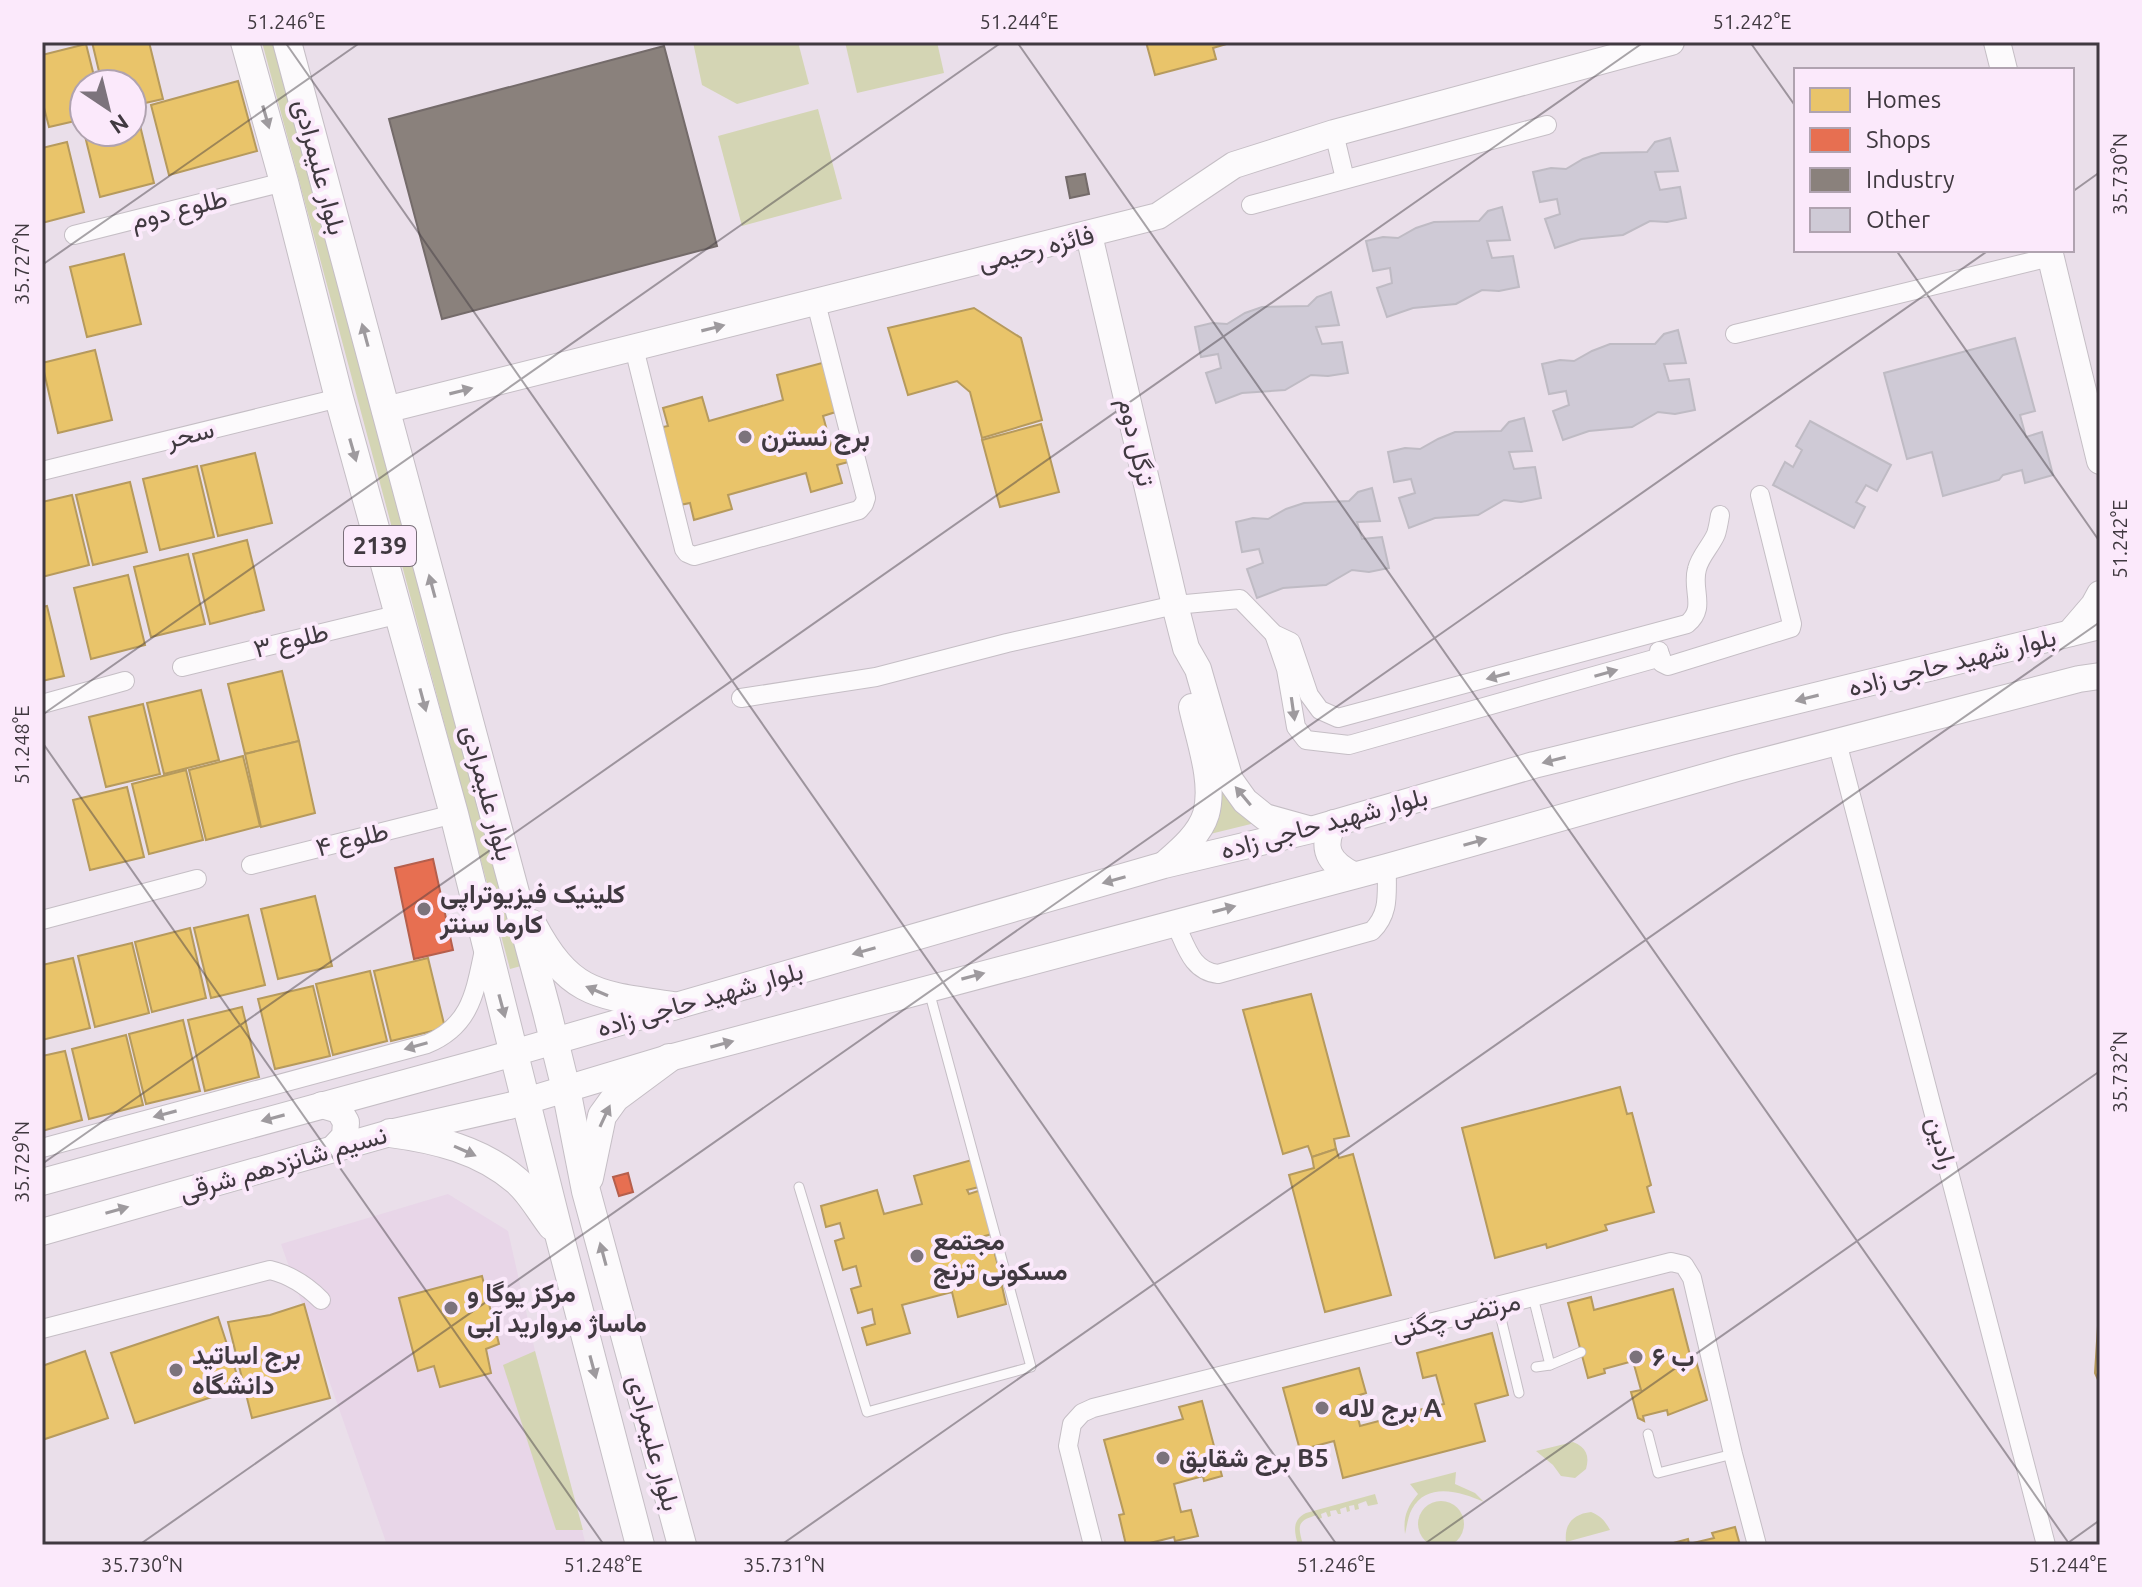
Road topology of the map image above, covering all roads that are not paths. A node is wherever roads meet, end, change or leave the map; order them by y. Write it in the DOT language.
graph roads {
  1 [pos="245,42"];
  2 [pos="287,42"];
  3 [pos="1671,42"];
  4 [pos="1997,42"];
  5 [pos="2004,68"];
  6 [pos="1547,125"];
  7 [pos="1334,133"];
  8 [pos="1345,179"];
  9 [pos="284,182"];
  10 [pos="1251,205"];
  11 [pos="74,235"];
  12 [pos="1089,235"];
  13 [pos="2050,254"];
  14 [pos="816,303"];
  15 [pos="1735,334"];
  16 [pos="634,348"];
  17 [pos="339,398"];
  18 [pos="385,410"];
  19 [pos="2100,461"];
  20 [pos="42,471"];
  21 [pos="1760,495"];
  22 [pos="1720,515"];
  23 [pos="2100,594"];
  24 [pos="1175,605"];
  25 [pos="400,614"];
  26 [pos="2100,626"];
  27 [pos="1654,633"];
  28 [pos="2070,633"];
  29 [pos="1274,634"];
  30 [pos="1186,648"];
  31 [pos="1661,657"];
  32 [pos="182,667"];
  33 [pos="2100,676"];
  34 [pos="125,681"];
  35 [pos="741,698"];
  36 [pos="42,704"];
  37 [pos="1837,742"];
  38 [pos="454,814"];
  39 [pos="1322,827"];
  40 [pos="251,865"];
  41 [pos="1164,865"];
  42 [pos="1387,867"];
  43 [pos="1353,875"];
  44 [pos="197,879"];
  45 [pos="513,887"];
  46 [pos="42,920"];
  47 [pos="1175,923"];
  48 [pos="485,944"];
  49 [pos="928,988"];
  50 [pos="673,1006"];
  51 [pos="553,1040"];
  52 [pos="514,1051"];
  53 [pos="669,1058"];
  54 [pos="566,1089"];
  55 [pos="526,1101"];
  56 [pos="322,1105"];
  57 [pos="390,1133"];
  58 [pos="42,1148"];
  59 [pos="333,1149"];
  60 [pos="42,1182"];
  61 [pos="799,1187"];
  62 [pos="586,1191"];
  63 [pos="42,1232"];
  64 [pos="559,1234"];
  65 [pos="1533,1297"];
  66 [pos="321,1300"];
  67 [pos="1498,1306"];
  68 [pos="42,1329"];
  69 [pos="1581,1352"];
  70 [pos="1550,1365"];
  71 [pos="1536,1367"];
  72 [pos="1519,1393"];
  73 [pos="1648,1434"];
  74 [pos="1733,1454"];
  75 [pos="640,1545"];
  76 [pos="682,1545"];
  77 [pos="1093,1545"];
  78 [pos="1757,1545"];
  79 [pos="2046,1545"];
  1 -- 9 [label="main road, بلوار علیمرادی / 2139, one-way"];
  18 -- 2 [label="main road, بلوار علیمرادی / 2139, one-way"];
  3 -- 7 [label="main road, فائزه رحیمی"];
  4 -- 5 [label="main road"];
  6 -- 8 [label="street"];
  7 -- 8 [label="street"];
  7 -- 12 [label="main road, فائزه رحیمی"];
  8 -- 10 [label="street"];
  9 -- 11 [label="street, طلوع دوم"];
  9 -- 17 [label="main road, بلوار علیمرادی / 2139"];
  12 -- 14 [label="main road, فائزه رحیمی"];
  12 -- 24 [label="main road, ترگل دوم"];
  13 -- 15 [label="street"];
  13 -- 19 [label="main road"];
  16 -- 14 [label="main road, فائزه رحیمی, one-way"];
  14 -- 16 [label="street"];
  18 -- 16 [label="main road, فائزه رحیمی, one-way"];
  17 -- 20 [label="street, سحر"];
  17 -- 25 [label="main road, بلوار علیمرادی / 2139, one-way"];
  45 -- 18 [label="main road, بلوار علیمرادی / 2139, one-way"];
  21 -- 31 [label="street"];
  22 -- 27 [label="street"];
  23 -- 28 [label="main road"];
  24 -- 29 [label="street"];
  24 -- 30 [label="main road, ترگل دوم"];
  24 -- 35 [label="street"];
  25 -- 32 [label="street, طلوع ۳"];
  25 -- 38 [label="main road, بلوار علیمرادی / 2139, one-way"];
  26 -- 28 [label="main road, بلوار شهید حاجی زاده"];
  27 -- 29 [label="street, one-way"];
  27 -- 31 [label="street"];
  28 -- 39 [label="main road, بلوار شهید حاجی زاده, one-way"];
  29 -- 31 [label="street, one-way"];
  39 -- 30 [label="main road, ترگل دوم, one-way"];
  30 -- 41 [label="main road, ترگل دوم"];
  33 -- 37 [label="main road, بلوار شهید حاجی زاده"];
  34 -- 36 [label="street"];
  42 -- 37 [label="main road, بلوار شهید حاجی زاده, one-way"];
  37 -- 79 [label="street, رادین"];
  38 -- 40 [label="street, طلوع ۴"];
  38 -- 48 [label="main road, بلوار علیمرادی / 2139"];
  39 -- 41 [label="main road, بلوار شهید حاجی زاده"];
  39 -- 43 [label="main road"];
  41 -- 50 [label="main road, بلوار شهید حاجی زاده, one-way"];
  42 -- 43 [label="main road, بلوار شهید حاجی زاده"];
  42 -- 47 [label="street"];
  47 -- 43 [label="main road, بلوار شهید حاجی زاده, one-way"];
  44 -- 46 [label="street"];
  50 -- 45 [label="main road, one-way"];
  45 -- 51 [label="main road, بلوار علیمرادی / 2139"];
  49 -- 47 [label="main road, بلوار شهید حاجی زاده, one-way"];
  48 -- 52 [label="main road, بلوار علیمرادی / 2139, one-way"];
  48 -- 58 [label="street, one-way"];
  53 -- 49 [label="main road, بلوار شهید حاجی زاده, one-way"];
  49 -- 61 [label="lane"];
  50 -- 51 [label="main road, بلوار شهید حاجی زاده"];
  51 -- 52 [label="main road, بلوار شهید حاجی زاده"];
  51 -- 54 [label="main road, بلوار علیمرادی"];
  52 -- 55 [label="main road, بلوار علیمرادی"];
  52 -- 56 [label="main road, نسیم شانزدهم شرقی"];
  53 -- 54 [label="main road, بلوار شهید حاجی زاده"];
  62 -- 53 [label="main road, one-way"];
  54 -- 55 [label="main road, بلوار شهید حاجی زاده"];
  54 -- 62 [label="main road, بلوار علیمرادی"];
  55 -- 57 [label="main road, نسیم شانزدهم شرقی"];
  55 -- 64 [label="main road, بلوار علیمرادی"];
  56 -- 59 [label="main road"];
  56 -- 60 [label="main road, نسیم شانزدهم شرقی, one-way"];
  57 -- 59 [label="main road, نسیم شانزدهم شرقی"];
  57 -- 64 [label="main road, one-way"];
  63 -- 59 [label="main road, نسیم شانزدهم شرقی, one-way"];
  76 -- 62 [label="main road, بلوار علیمرادی, one-way"];
  64 -- 75 [label="main road, بلوار علیمرادی, one-way"];
  65 -- 67 [label="street, مرتضی چگنی"];
  65 -- 70 [label="lane"];
  65 -- 74 [label="street, مرتضی چگنی"];
  66 -- 68 [label="street"];
  67 -- 72 [label="lane"];
  67 -- 77 [label="street, مرتضی چگنی"];
  69 -- 70 [label="lane"];
  70 -- 71 [label="lane"];
  73 -- 74 [label="lane"];
  74 -- 78 [label="street, مرتضی چگنی"];
}
